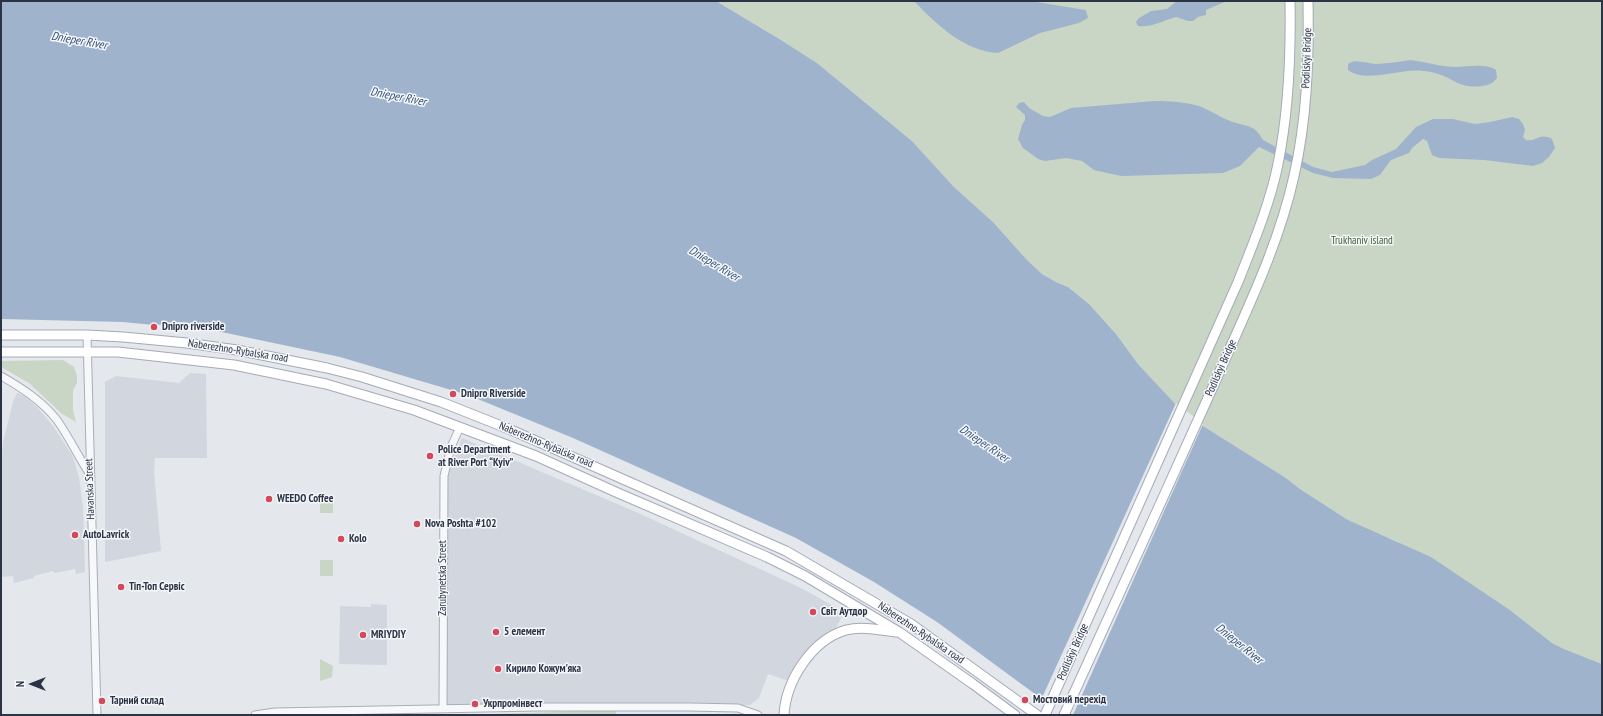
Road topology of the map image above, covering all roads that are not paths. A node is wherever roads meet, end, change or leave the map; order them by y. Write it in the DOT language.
graph roads {
  1 [pos="1290,1"];
  2 [pos="1308,1"];
  3 [pos="1,335"];
  4 [pos="87,335"];
  5 [pos="1,352"];
  6 [pos="87,352"];
  7 [pos="1,376"];
  8 [pos="460,427"];
  9 [pos="90,474"];
  10 [pos="899,632"];
  11 [pos="444,709"];
  12 [pos="97,715"];
  13 [pos="255,715"];
  14 [pos="758,715"];
  15 [pos="784,715"];
  16 [pos="1015,715"];
  17 [pos="1037,715"];
  18 [pos="1045,715"];
  19 [pos="1064,715"];
  1 -- 18 [label="main road, Podilskyi Bridge"];
  2 -- 19 [label="main road, Podilskyi Bridge"];
  3 -- 4 [label="main road, Naberezhno-Rybalska road"];
  4 -- 6 [label="street, Havanska Street"];
  4 -- 17 [label="main road, Naberezhno-Rybalska road"];
  5 -- 6 [label="main road, Naberezhno-Rybalska road"];
  6 -- 8 [label="main road, Naberezhno-Rybalska road"];
  6 -- 9 [label="street, Havanska Street"];
  7 -- 9 [label="street"];
  8 -- 10 [label="main road, Naberezhno-Rybalska road"];
  8 -- 11 [label="street, Zarubynetska Street"];
  9 -- 12 [label="street, Havanska Street"];
  10 -- 15 [label="main road"];
  10 -- 16 [label="main road, Naberezhno-Rybalska road"];
  11 -- 13 [label="street"];
  11 -- 14 [label="street"];
}
